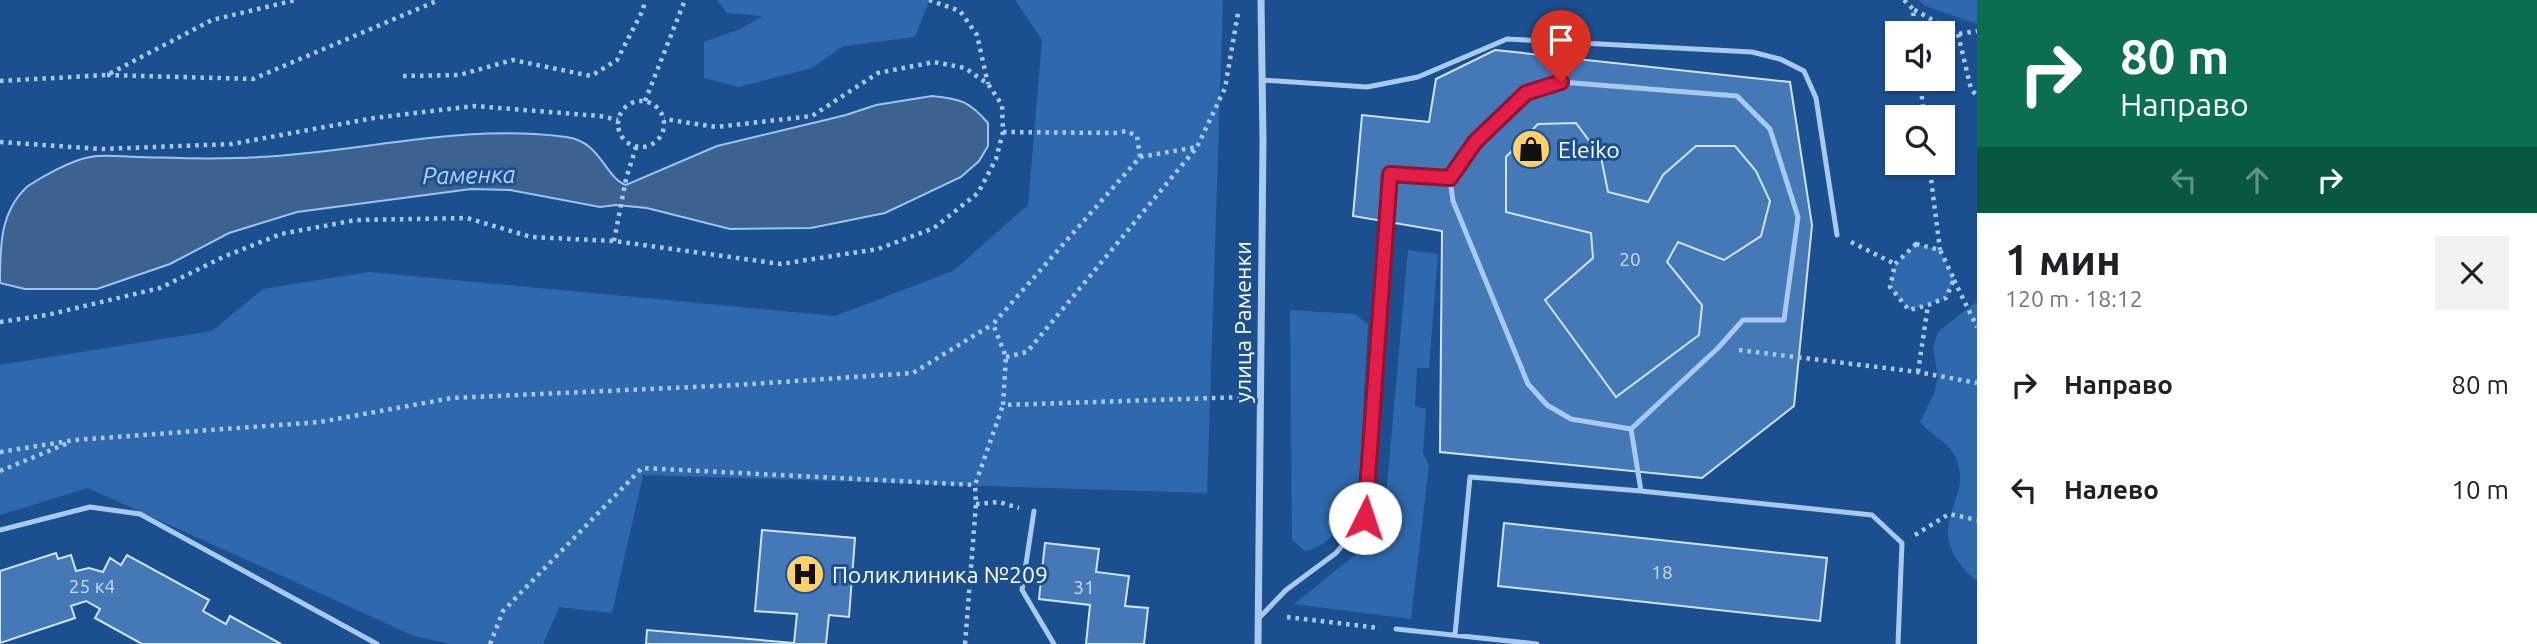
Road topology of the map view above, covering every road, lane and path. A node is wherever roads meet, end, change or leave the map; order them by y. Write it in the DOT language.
graph roads {
  1 [pos="296,0"];
  2 [pos="439,0"];
  3 [pos="645,0"];
  4 [pos="685,0"];
  5 [pos="929,0"];
  6 [pos="1261,0"];
  7 [pos="1904,0"];
  8 [pos="1913,9"];
  9 [pos="1238,13"];
  10 [pos="1914,21"];
  11 [pos="1977,31"];
  12 [pos="1958,34"];
  13 [pos="107,75"];
  14 [pos="403,76"];
  15 [pos="1262,80"];
  16 [pos="0,81"];
  17 [pos="988,84"];
  18 [pos="1977,96"];
  19 [pos="645,101"];
  20 [pos="664,119"];
  21 [pos="618,120"];
  22 [pos="1003,132"];
  23 [pos="0,142"];
  24 [pos="636,147"];
  25 [pos="1197,147"];
  26 [pos="1140,157"];
  27 [pos="1931,175"];
  28 [pos="1450,178"];
  29 [pos="1837,235"];
  30 [pos="614,242"];
  31 [pos="1940,250"];
  32 [pos="1895,264"];
  33 [pos="1954,279"];
  34 [pos="1928,305"];
  35 [pos="0,322"];
  36 [pos="993,324"];
  37 [pos="1977,327"];
  38 [pos="1718,348"];
  39 [pos="1006,357"];
  40 [pos="1918,372"];
  41 [pos="1977,383"];
  42 [pos="1261,398"];
  43 [pos="1003,405"];
  44 [pos="1631,429"];
  45 [pos="75,440"];
  46 [pos="0,452"];
  47 [pos="0,471"];
  48 [pos="975,485"];
  49 [pos="1641,491"];
  50 [pos="999,502"];
  51 [pos="976,504"];
  52 [pos="1034,511"];
  53 [pos="1977,520"];
  54 [pos="0,530"];
  55 [pos="1902,543"];
  56 [pos="1259,617"];
  57 [pos="1287,617"];
  58 [pos="1396,629"];
  59 [pos="1455,635"];
  60 [pos="377,644"];
  61 [pos="490,644"];
  62 [pos="965,644"];
  63 [pos="1054,644"];
  64 [pos="1258,644"];
  65 [pos="1537,644"];
  66 [pos="1898,644"];
  1 -- 13 [label="path"];
  2 -- 13 [label="path"];
  3 -- 14 [label="path"];
  4 -- 19 [label="path"];
  5 -- 17 [label="path"];
  6 -- 15 [label="street, улица Раменки"];
  7 -- 8 [label="path"];
  8 -- 10 [label="path"];
  8 -- 12 [label="path"];
  9 -- 25 [label="path"];
  11 -- 12 [label="path"];
  12 -- 18 [label="path"];
  13 -- 16 [label="path"];
  15 -- 29 [label="lane"];
  15 -- 42 [label="street, улица Раменки"];
  17 -- 20 [label="path"];
  17 -- 22 [label="path"];
  19 -- 20 [label="path"];
  19 -- 21 [label="path"];
  20 -- 24 [label="path"];
  21 -- 23 [label="path"];
  21 -- 24 [label="path"];
  22 -- 26 [label="path"];
  22 -- 30 [label="path"];
  24 -- 30 [label="path"];
  25 -- 26 [label="path"];
  25 -- 39 [label="path"];
  26 -- 36 [label="path"];
  27 -- 31 [label="path"];
  28 -- 38 [label="lane"];
  28 -- 44 [label="lane"];
  28 -- 56 [label="lane"];
  29 -- 32 [label="path"];
  30 -- 35 [label="path"];
  31 -- 32 [label="path"];
  31 -- 33 [label="path"];
  32 -- 34 [label="path"];
  33 -- 34 [label="path"];
  33 -- 37 [label="path"];
  34 -- 40 [label="path"];
  36 -- 39 [label="path"];
  36 -- 45 [label="path"];
  38 -- 40 [label="path"];
  38 -- 44 [label="lane"];
  39 -- 43 [label="path"];
  40 -- 41 [label="path"];
  42 -- 43 [label="path"];
  42 -- 56 [label="street, улица Раменки"];
  43 -- 48 [label="path"];
  44 -- 49 [label="lane"];
  45 -- 46 [label="path"];
  45 -- 47 [label="path"];
  48 -- 51 [label="path"];
  48 -- 61 [label="path"];
  49 -- 55 [label="lane"];
  49 -- 59 [label="lane"];
  50 -- 51 [label="path"];
  51 -- 62 [label="path"];
  52 -- 63 [label="lane"];
  53 -- 55 [label="path"];
  54 -- 60 [label="lane"];
  55 -- 66 [label="lane"];
  56 -- 64 [label="street, улица Раменки"];
  57 -- 58 [label="path"];
  58 -- 59 [label="lane"];
  59 -- 65 [label="lane"];
}
